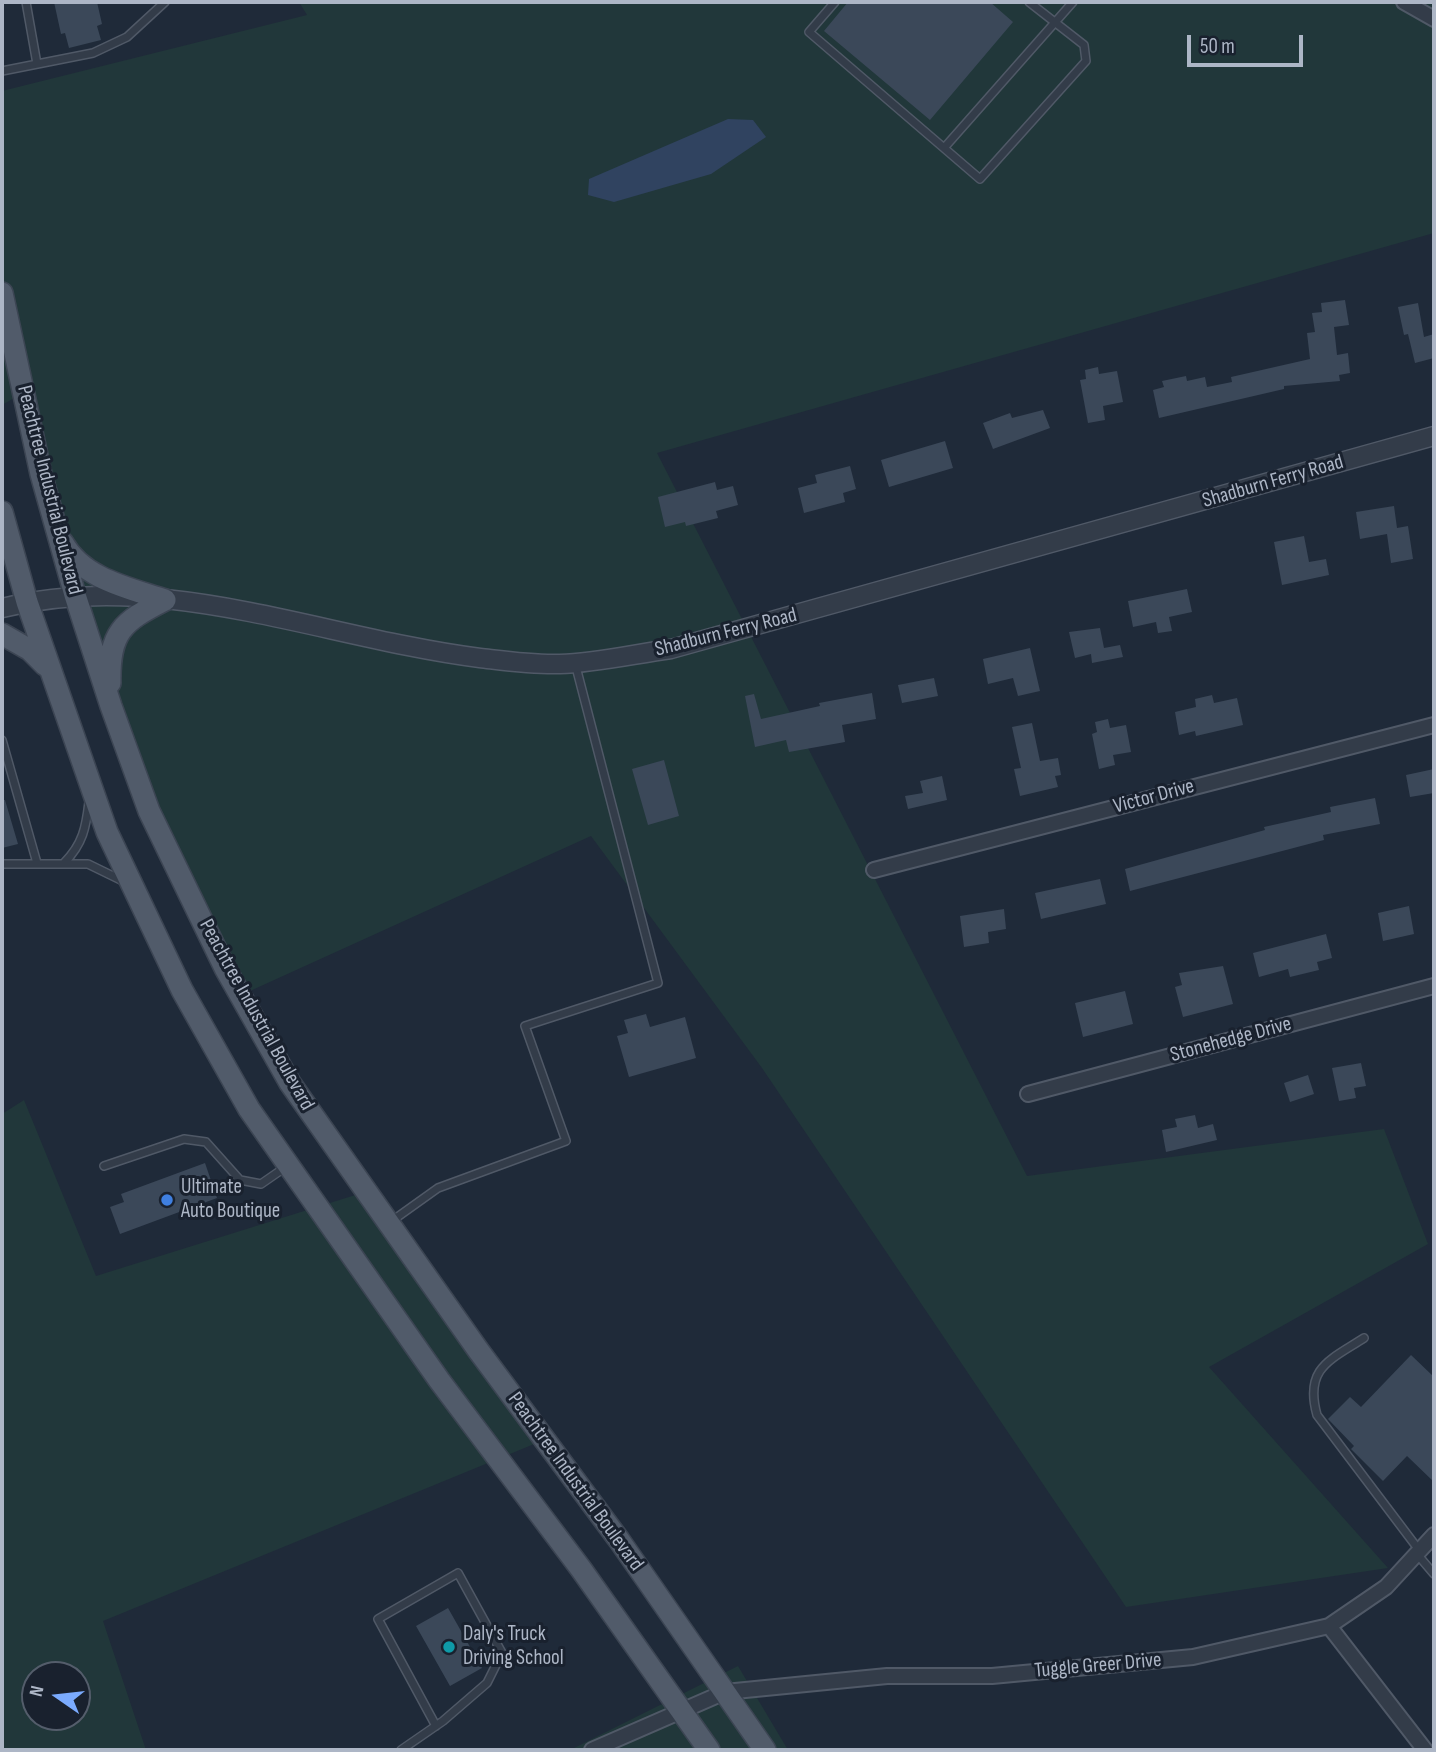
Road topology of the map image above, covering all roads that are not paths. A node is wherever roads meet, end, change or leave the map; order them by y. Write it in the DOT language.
graph roads {
  1 [pos="26,2"];
  2 [pos="165,2"];
  3 [pos="835,2"];
  4 [pos="1029,2"];
  5 [pos="1073,2"];
  6 [pos="1404,2"];
  7 [pos="1434,19"];
  8 [pos="1056,23"];
  9 [pos="37,64"];
  10 [pos="2,71"];
  11 [pos="944,148"];
  12 [pos="2,293"];
  13 [pos="1434,436"];
  14 [pos="2,512"];
  15 [pos="58,535"];
  16 [pos="75,595"];
  17 [pos="165,600"];
  18 [pos="27,602"];
  19 [pos="2,608"];
  20 [pos="2,634"];
  21 [pos="575,663"];
  22 [pos="49,670"];
  23 [pos="111,706"];
  24 [pos="1434,725"];
  25 [pos="2,740"];
  26 [pos="91,790"];
  27 [pos="37,863"];
  28 [pos="64,863"];
  29 [pos="2,864"];
  30 [pos="874,870"];
  31 [pos="131,886"];
  32 [pos="1434,986"];
  33 [pos="1028,1094"];
  34 [pos="288,1165"];
  35 [pos="104,1166"];
  36 [pos="389,1223"];
  37 [pos="1364,1338"];
  38 [pos="1434,1535"];
  39 [pos="1418,1552"];
  40 [pos="1434,1574"];
  41 [pos="1329,1626"];
  42 [pos="725,1692"];
  43 [pos="681,1709"];
  44 [pos="436,1726"];
  45 [pos="401,1750"];
  46 [pos="592,1750"];
  47 [pos="709,1750"];
  48 [pos="765,1750"];
  49 [pos="1425,1750"];
  1 -- 9 [label="lane"];
  2 -- 9 [label="lane"];
  3 -- 11 [label="lane"];
  4 -- 8 [label="lane"];
  5 -- 8 [label="lane"];
  6 -- 7 [label="street"];
  8 -- 11 [label="lane"];
  8 -- 11 [label="lane"];
  9 -- 10 [label="lane"];
  12 -- 15 [label="main road, Peachtree Industrial Boulevard"];
  13 -- 21 [label="street, Shadburn Ferry Road"];
  14 -- 18 [label="main road"];
  15 -- 16 [label="main road, Peachtree Industrial Boulevard"];
  15 -- 17 [label="main road"];
  16 -- 17 [label="street, Shadburn Ferry Road"];
  16 -- 18 [label="street, Shadburn Ferry Road"];
  16 -- 23 [label="main road, Peachtree Industrial Boulevard"];
  17 -- 21 [label="street, Shadburn Ferry Road"];
  17 -- 23 [label="main road"];
  18 -- 19 [label="street, Shadburn Ferry Road"];
  18 -- 22 [label="main road"];
  20 -- 22 [label="main road"];
  21 -- 36 [label="lane"];
  22 -- 26 [label="main road"];
  23 -- 36 [label="main road, Peachtree Industrial Boulevard"];
  24 -- 30 [label="street, Victor Drive"];
  25 -- 27 [label="lane"];
  26 -- 28 [label="lane"];
  26 -- 31 [label="main road"];
  27 -- 28 [label="lane"];
  27 -- 29 [label="lane"];
  28 -- 31 [label="lane"];
  31 -- 34 [label="main road"];
  32 -- 33 [label="street, Stonehedge Drive"];
  34 -- 35 [label="lane"];
  34 -- 43 [label="main road"];
  36 -- 42 [label="main road, Peachtree Industrial Boulevard"];
  37 -- 39 [label="lane"];
  38 -- 39 [label="street, Tuggle Greer Drive"];
  39 -- 40 [label="lane"];
  39 -- 41 [label="street, Tuggle Greer Drive"];
  41 -- 42 [label="street, Tuggle Greer Drive"];
  41 -- 49 [label="street"];
  42 -- 43 [label="street, Tuggle Greer Drive"];
  42 -- 48 [label="main road, Peachtree Industrial Boulevard"];
  43 -- 46 [label="street, Tuggle Greer Drive"];
  43 -- 47 [label="main road"];
  44 -- 44 [label="lane"];
  44 -- 45 [label="lane"];
}
